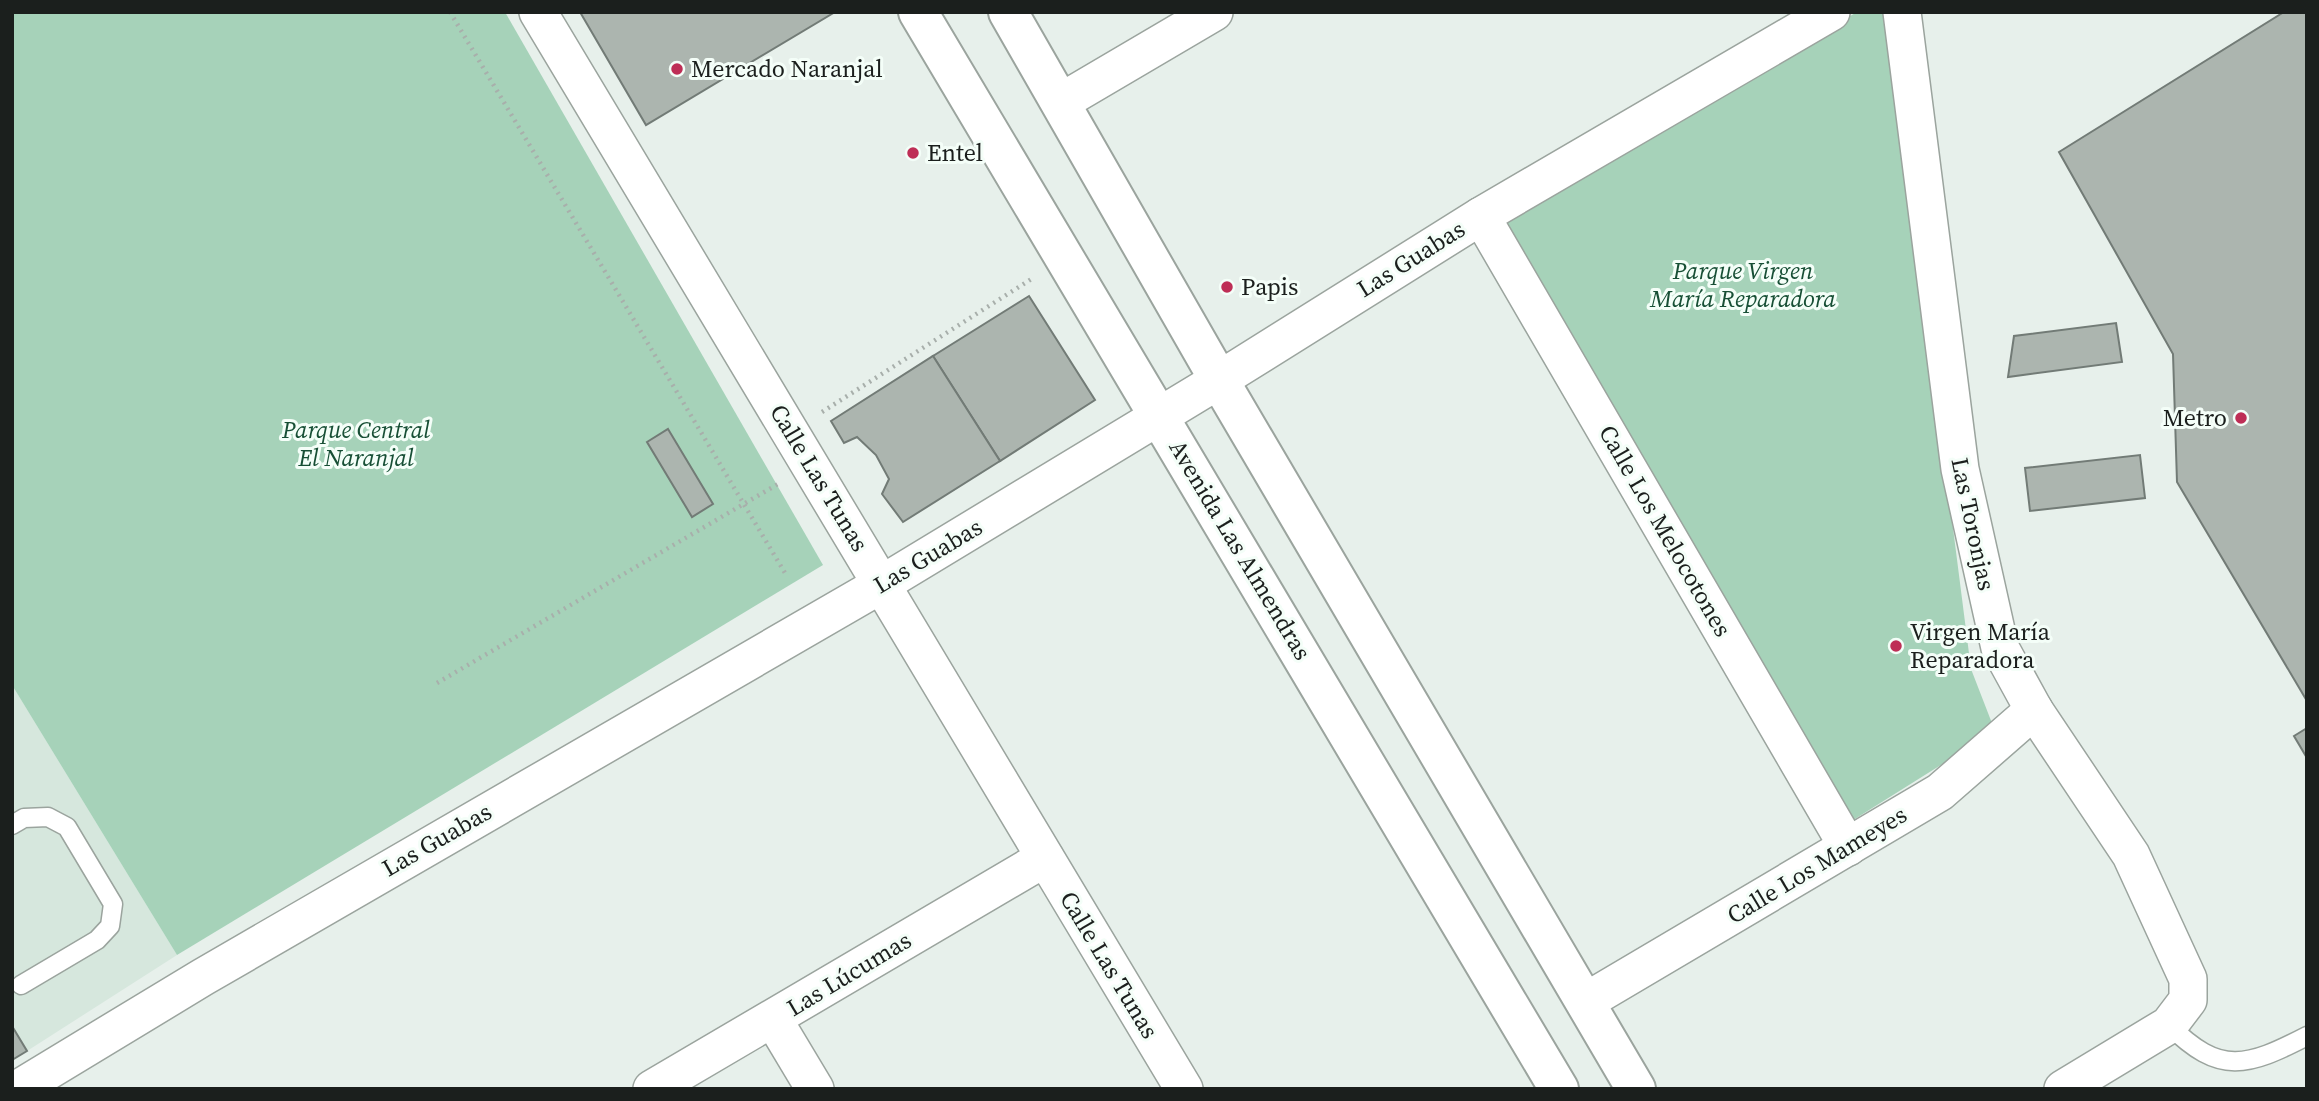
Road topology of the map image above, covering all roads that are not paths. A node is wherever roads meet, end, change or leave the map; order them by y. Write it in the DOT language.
graph roads {
  1 [pos="538,12"];
  2 [pos="918,12"];
  3 [pos="1008,12"];
  4 [pos="1214,12"];
  5 [pos="1831,12"];
  6 [pos="1902,12"];
  7 [pos="1061,102"];
  8 [pos="1481,216"];
  9 [pos="1219,380"];
  10 [pos="1160,416"];
  11 [pos="882,584"];
  12 [pos="2034,710"];
  13 [pos="12,825"];
  14 [pos="1848,846"];
  15 [pos="1045,858"];
  16 [pos="21,985"];
  17 [pos="1586,1002"];
  18 [pos="773,1018"];
  19 [pos="2169,1025"];
  20 [pos="2307,1036"];
  21 [pos="18,1089"];
  22 [pos="652,1089"];
  23 [pos="815,1089"];
  24 [pos="1184,1089"];
  25 [pos="1559,1089"];
  26 [pos="1636,1089"];
  27 [pos="2063,1089"];
  1 -- 11 [label="street, Calle Las Tunas"];
  2 -- 10 [label="street, Avenida Las Almendras"];
  3 -- 7 [label="street"];
  4 -- 7 [label="street"];
  5 -- 8 [label="street, Las Guabas"];
  6 -- 12 [label="street, Las Toronjas"];
  7 -- 9 [label="street"];
  8 -- 9 [label="street, Las Guabas"];
  8 -- 14 [label="street, Calle Los Melocotones"];
  9 -- 10 [label="street, Las Guabas"];
  9 -- 17 [label="street"];
  10 -- 11 [label="street, Las Guabas"];
  10 -- 25 [label="street, Avenida Las Almendras"];
  11 -- 15 [label="street, Calle Las Tunas"];
  11 -- 21 [label="street, Las Guabas"];
  12 -- 14 [label="street, Calle Los Mameyes"];
  12 -- 19 [label="street, Las Toronjas"];
  13 -- 16 [label="lane"];
  14 -- 17 [label="street, Calle Los Mameyes"];
  15 -- 18 [label="street, Las Lúcumas"];
  15 -- 24 [label="street, Calle Las Tunas"];
  17 -- 26 [label="street"];
  18 -- 22 [label="street, Las Lúcumas"];
  18 -- 23 [label="street"];
  19 -- 20 [label="lane"];
  19 -- 27 [label="street, Las Toronjas"];
}
